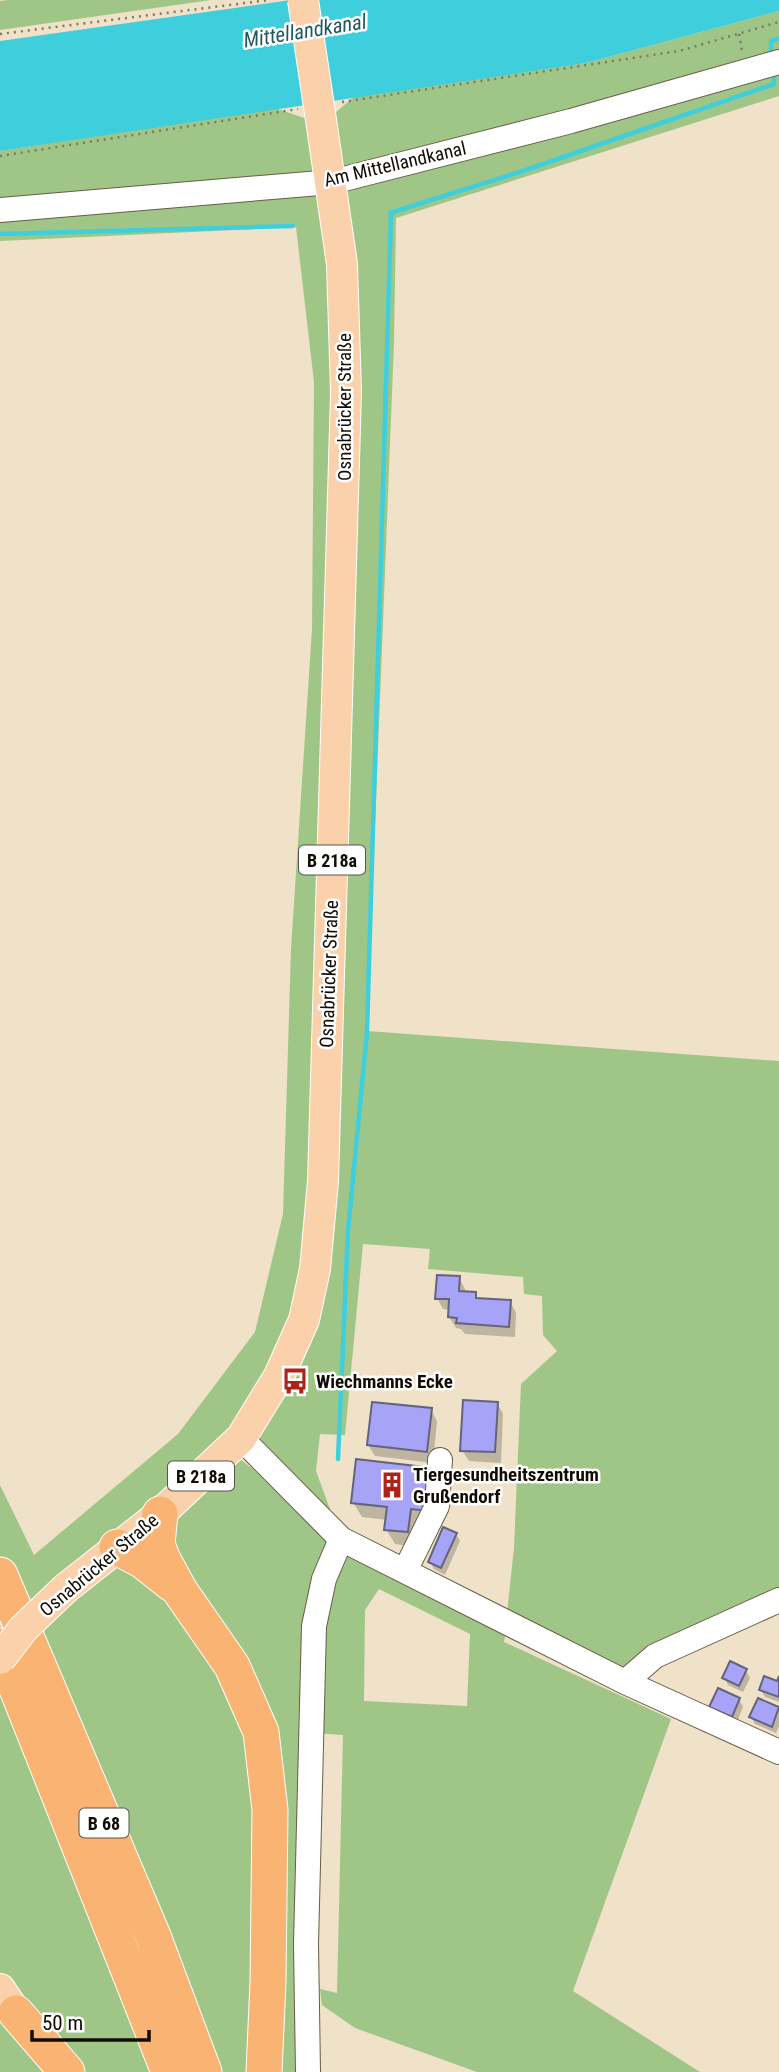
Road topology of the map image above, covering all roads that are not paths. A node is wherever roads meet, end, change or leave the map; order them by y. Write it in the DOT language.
graph roads {
  1 [pos="303,0"];
  2 [pos="779,62"];
  3 [pos="332,182"];
  4 [pos="0,210"];
  5 [pos="241,1438"];
  6 [pos="440,1460"];
  7 [pos="160,1514"];
  8 [pos="341,1539"];
  9 [pos="117,1547"];
  10 [pos="405,1572"];
  11 [pos="0,1575"];
  12 [pos="180,1591"];
  13 [pos="779,1600"];
  14 [pos="0,1646"];
  15 [pos="0,1659"];
  16 [pos="625,1682"];
  17 [pos="779,1752"];
  18 [pos="5,2011"];
  19 [pos="67,2072"];
  20 [pos="169,2072"];
  21 [pos="204,2072"];
  22 [pos="264,2072"];
  23 [pos="308,2072"];
  1 -- 3 [label="main road, Osnabrücker Straße / B 218a, bridge"];
  2 -- 3 [label="street, Am Mittellandkanal"];
  3 -- 4 [label="street, Am Mittellandkanal"];
  3 -- 5 [label="main road, Osnabrücker Straße / B 218a"];
  5 -- 7 [label="main road, Osnabrücker Straße / B 218a"];
  5 -- 8 [label="street"];
  6 -- 10 [label="street"];
  7 -- 9 [label="main road, Osnabrücker Straße / B 218a"];
  7 -- 12 [label="highway"];
  8 -- 10 [label="street"];
  8 -- 23 [label="street"];
  9 -- 12 [label="highway"];
  9 -- 15 [label="main road, Osnabrücker Straße / B 218a, bridge"];
  10 -- 16 [label="street"];
  11 -- 21 [label="highway, B 68"];
  12 -- 22 [label="highway"];
  13 -- 16 [label="street"];
  14 -- 20 [label="highway, B 68"];
  16 -- 17 [label="street"];
  18 -- 19 [label="highway"];
}
